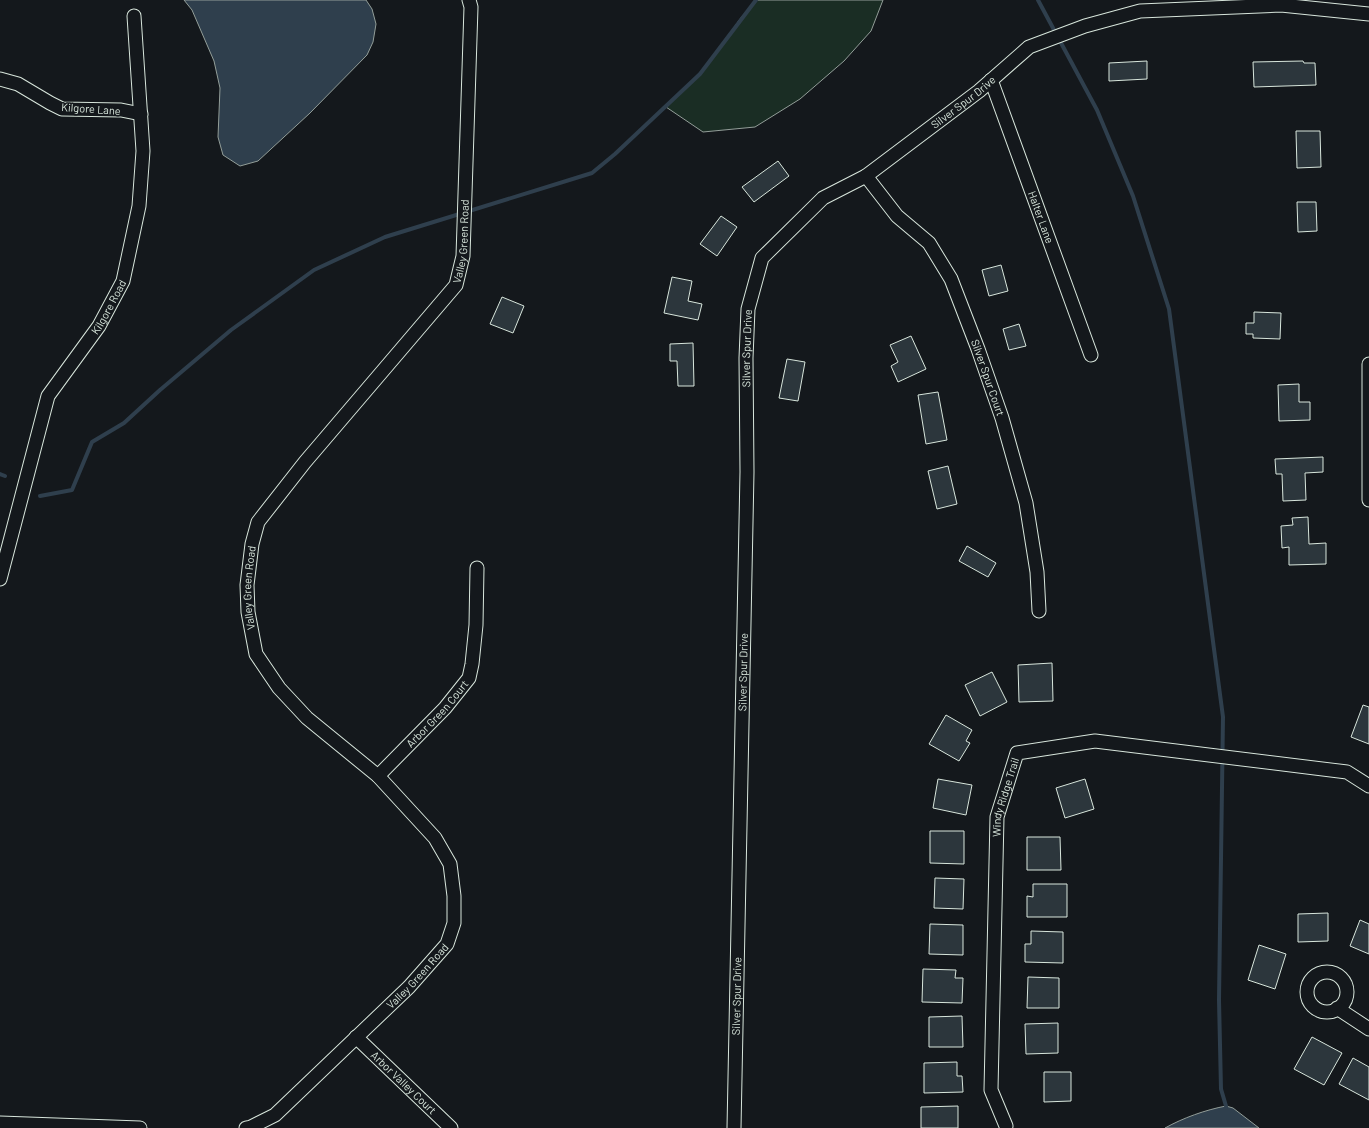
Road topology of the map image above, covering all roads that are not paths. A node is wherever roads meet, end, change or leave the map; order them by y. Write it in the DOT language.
graph roads {
  1 [pos="469,0"];
  2 [pos="1369,14"];
  3 [pos="134,16"];
  4 [pos="0,79"];
  5 [pos="991,80"];
  6 [pos="141,114"];
  7 [pos="866,176"];
  8 [pos="1090,355"];
  9 [pos="1369,364"];
  10 [pos="1369,493"];
  11 [pos="477,568"];
  12 [pos="0,580"];
  13 [pos="1039,611"];
  14 [pos="378,776"];
  15 [pos="1369,786"];
  16 [pos="1337,1008"];
  17 [pos="1369,1029"];
  18 [pos="356,1037"];
  19 [pos="0,1123"];
  20 [pos="1006,1126"];
  21 [pos="140,1128"];
  22 [pos="246,1128"];
  23 [pos="451,1128"];
  24 [pos="734,1128"];
  1 -- 14 [label="street, Valley Green Road"];
  2 -- 5 [label="street, Silver Spur Drive"];
  3 -- 6 [label="street, Kilgore Road"];
  4 -- 6 [label="street, Kilgore Lane"];
  5 -- 7 [label="street, Silver Spur Drive"];
  5 -- 8 [label="street, Halter Lane"];
  6 -- 12 [label="street, Kilgore Road"];
  7 -- 13 [label="street, Silver Spur Court"];
  7 -- 24 [label="street, Silver Spur Drive"];
  9 -- 10 [label="street"];
  11 -- 14 [label="street, Arbor Green Court"];
  14 -- 18 [label="street, Valley Green Road"];
  15 -- 20 [label="street, Windy Ridge Trail"];
  16 -- 17 [label="street"];
  18 -- 22 [label="street, Valley Green Road"];
  18 -- 23 [label="street, Arbor Valley Court"];
  19 -- 21 [label="street"];
}
